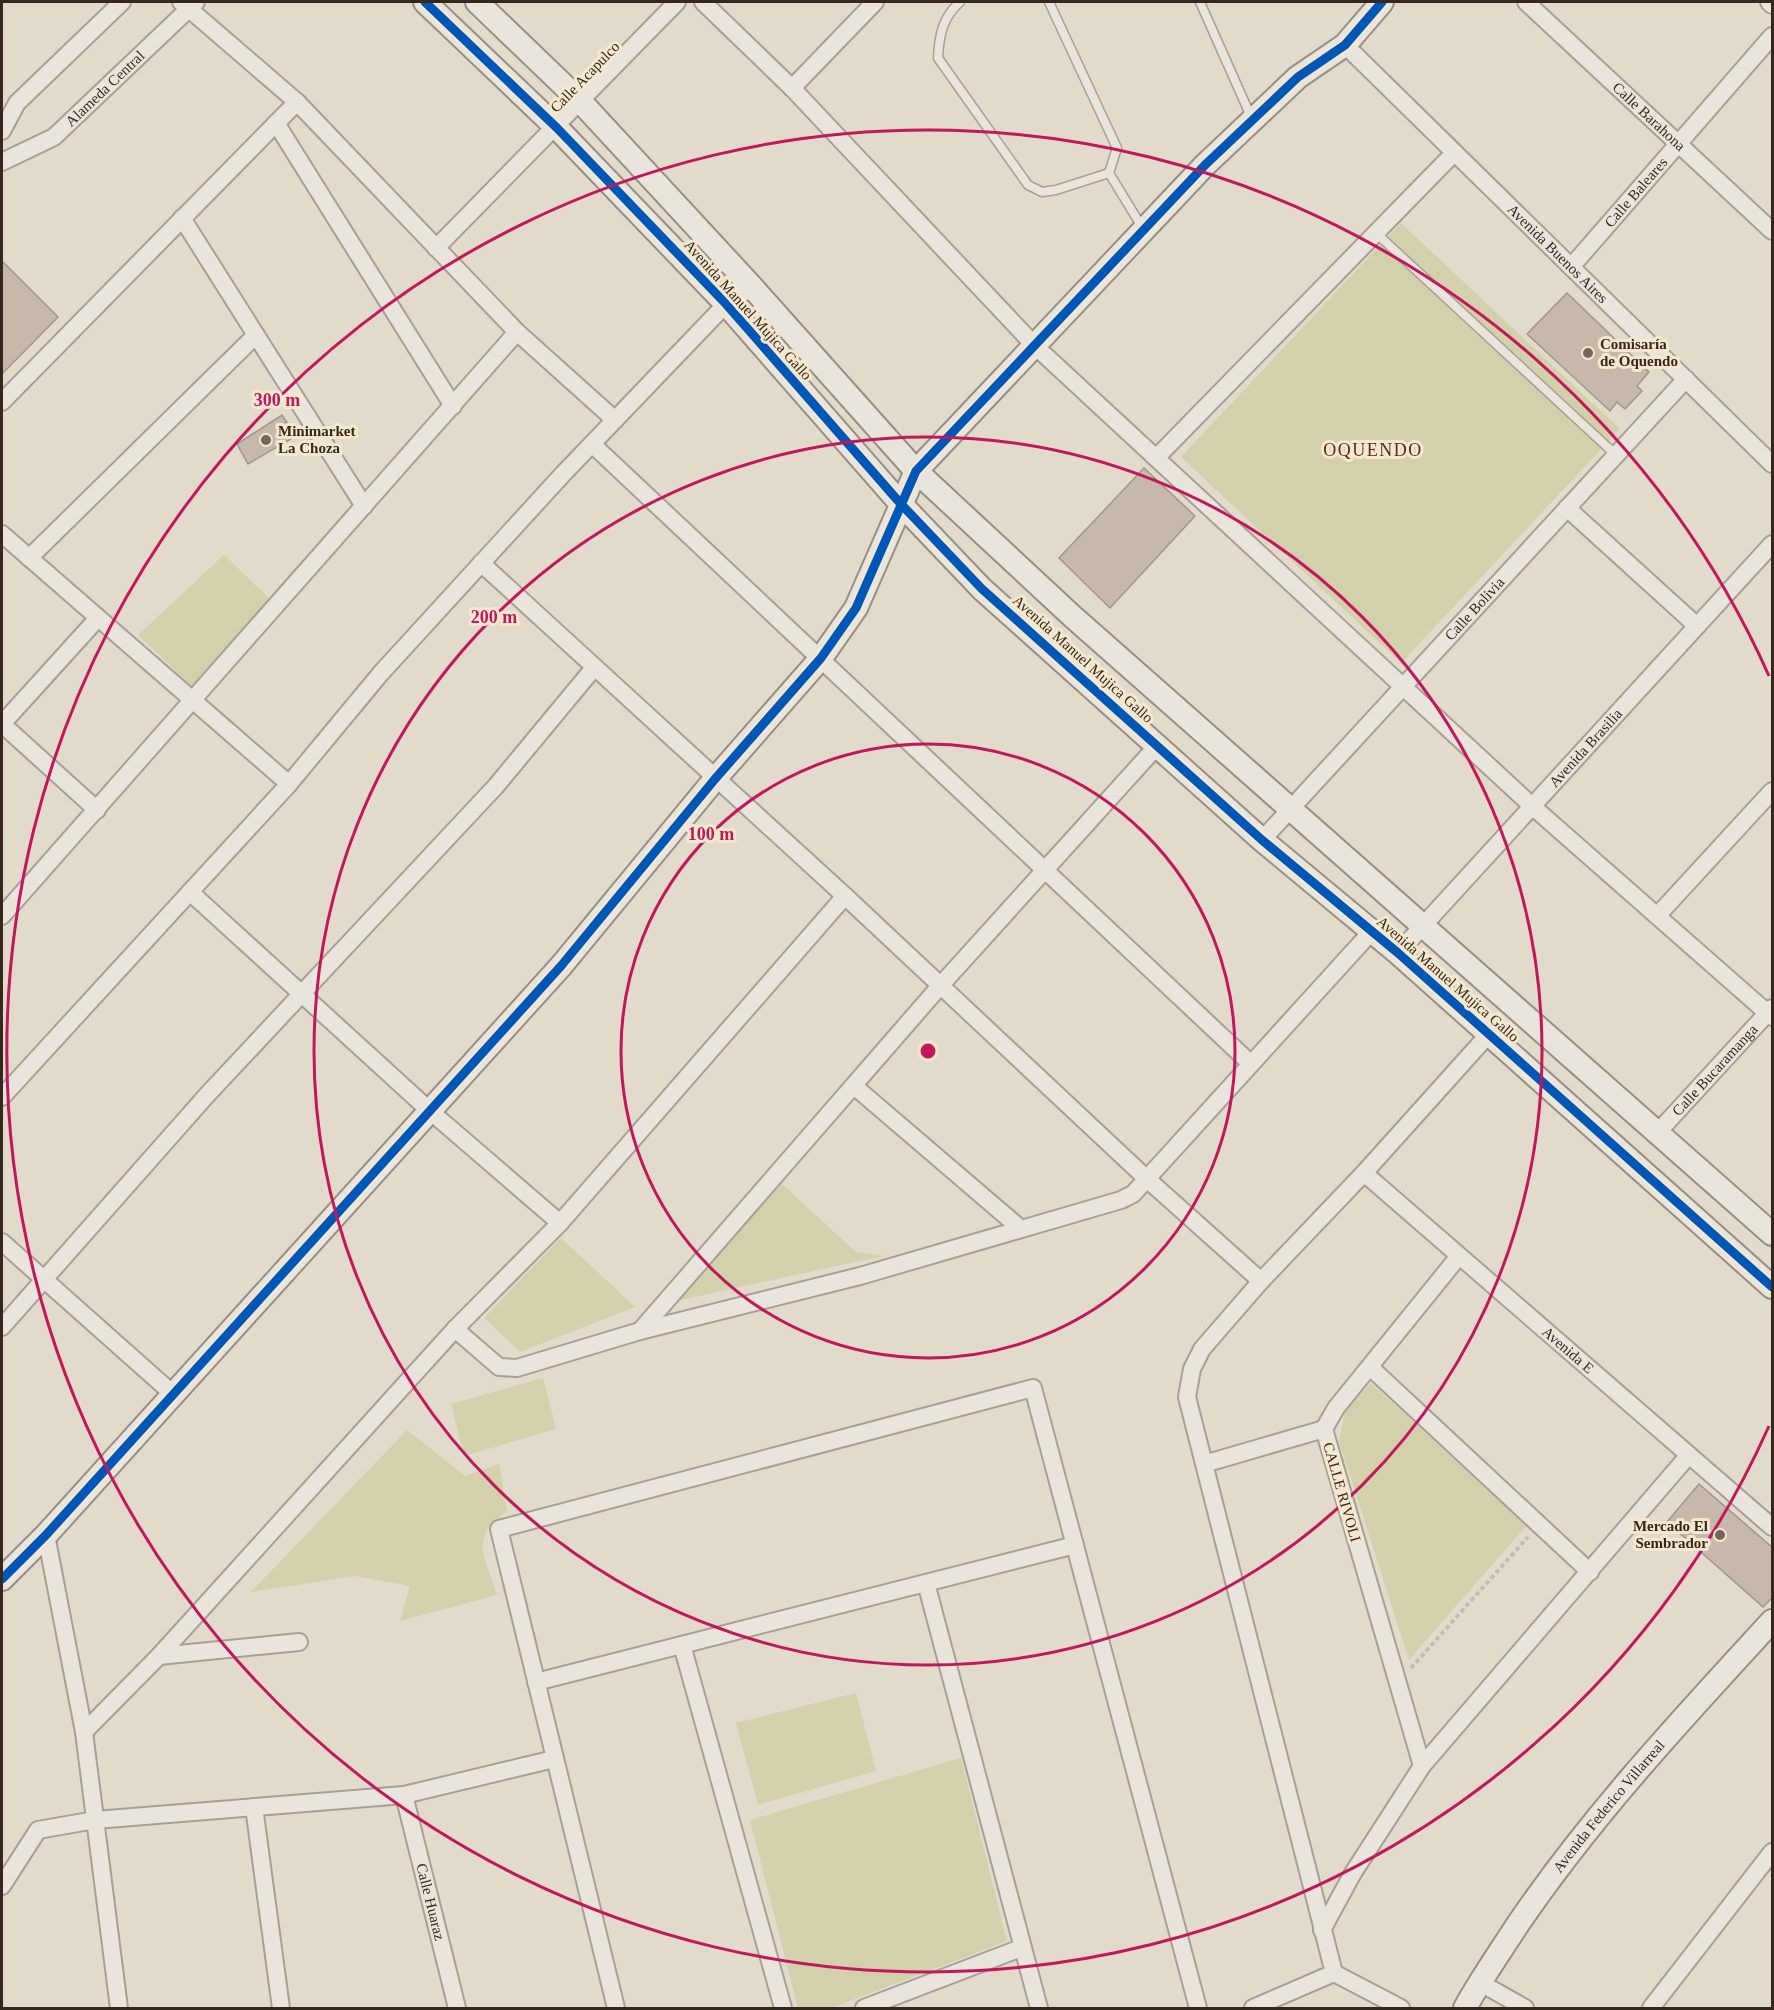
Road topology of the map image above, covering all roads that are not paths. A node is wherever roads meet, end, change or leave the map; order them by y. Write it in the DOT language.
graph roads {
  1 [pos="122,2"];
  2 [pos="424,2"];
  3 [pos="477,2"];
  4 [pos="677,2"];
  5 [pos="703,2"];
  6 [pos="874,2"];
  7 [pos="960,2"];
  8 [pos="1049,2"];
  9 [pos="1200,2"];
  10 [pos="1382,2"];
  11 [pos="1526,2"];
  12 [pos="1769,2"];
  13 [pos="189,4"];
  14 [pos="1773,5"];
  15 [pos="1773,36"];
  16 [pos="1345,45"];
  17 [pos="792,88"];
  18 [pos="297,102"];
  19 [pos="581,102"];
  20 [pos="1253,120"];
  21 [pos="276,123"];
  22 [pos="557,128"];
  23 [pos="2,131"];
  24 [pos="1680,143"];
  25 [pos="1454,153"];
  26 [pos="2,162"];
  27 [pos="1109,173"];
  28 [pos="182,218"];
  29 [pos="1144,230"];
  30 [pos="1773,231"];
  31 [pos="1376,233"];
  32 [pos="436,248"];
  33 [pos="1571,267"];
  34 [pos="752,287"];
  35 [pos="726,304"];
  36 [pos="517,332"];
  37 [pos="256,335"];
  38 [pos="1035,346"];
  39 [pos="1686,379"];
  40 [pos="2,402"];
  41 [pos="453,406"];
  42 [pos="615,420"];
  43 [pos="591,444"];
  44 [pos="1616,455"];
  45 [pos="1156,458"];
  46 [pos="1773,464"];
  47 [pos="916,471"];
  48 [pos="900,503"];
  49 [pos="364,506"];
  50 [pos="1567,508"];
  51 [pos="2,534"];
  52 [pos="1773,544"];
  53 [pos="29,558"];
  54 [pos="481,563"];
  55 [pos="98,618"];
  56 [pos="1697,626"];
  57 [pos="822,658"];
  58 [pos="593,669"];
  59 [pos="1403,687"];
  60 [pos="193,701"];
  61 [pos="2,724"];
  62 [pos="1157,746"];
  63 [pos="715,779"];
  64 [pos="289,784"];
  65 [pos="1773,791"];
  66 [pos="1532,806"];
  67 [pos="97,810"];
  68 [pos="1290,810"];
  69 [pos="1262,840"];
  70 [pos="1045,872"];
  71 [pos="190,892"];
  72 [pos="844,897"];
  73 [pos="2,916"];
  74 [pos="1657,916"];
  75 [pos="1423,926"];
  76 [pos="1372,931"];
  77 [pos="1398,953"];
  78 [pos="940,986"];
  79 [pos="303,993"];
  80 [pos="1771,1013"];
  81 [pos="1488,1035"];
  82 [pos="1250,1063"];
  83 [pos="5,1086"];
  84 [pos="854,1086"];
  85 [pos="430,1111"];
  86 [pos="1658,1132"];
  87 [pos="1364,1173"];
  88 [pos="1147,1179"];
  89 [pos="560,1223"];
  90 [pos="1022,1229"];
  91 [pos="1773,1234"];
  92 [pos="2,1242"];
  93 [pos="1459,1256"];
  94 [pos="45,1280"];
  95 [pos="1261,1281"];
  96 [pos="1773,1287"];
  97 [pos="2,1327"];
  98 [pos="455,1329"];
  99 [pos="640,1331"];
  100 [pos="1370,1367"];
  101 [pos="173,1394"];
  102 [pos="1324,1429"];
  103 [pos="1688,1456"];
  104 [pos="1204,1464"];
  105 [pos="1773,1527"];
  106 [pos="46,1535"];
  107 [pos="1075,1545"];
  108 [pos="1590,1572"];
  109 [pos="2,1580"];
  110 [pos="926,1583"];
  111 [pos="1773,1621"];
  112 [pos="298,1642"];
  113 [pos="682,1645"];
  114 [pos="159,1656"];
  115 [pos="536,1682"];
  116 [pos="76,1688"];
  117 [pos="118,1699"];
  118 [pos="84,1732"];
  119 [pos="554,1759"];
  120 [pos="1422,1766"];
  121 [pos="404,1796"];
  122 [pos="254,1807"];
  123 [pos="95,1820"];
  124 [pos="1773,1851"];
  125 [pos="1766,1872"];
  126 [pos="2,1886"];
  127 [pos="1322,1930"];
  128 [pos="1021,1948"];
  129 [pos="1334,1973"];
  130 [pos="1479,1982"];
  131 [pos="119,2008"];
  132 [pos="281,2008"];
  133 [pos="457,2008"];
  134 [pos="616,2008"];
  135 [pos="783,2008"];
  136 [pos="864,2008"];
  137 [pos="1039,2008"];
  138 [pos="1198,2008"];
  139 [pos="1253,2008"];
  140 [pos="1401,2008"];
  141 [pos="1465,2008"];
  142 [pos="1526,2008"];
  143 [pos="1651,2008"];
  1 -- 23 [label="street"];
  2 -- 22 [label="street, Avenida Manuel Mujica Gallo"];
  3 -- 19 [label="street, Avenida Manuel Mujica Gallo"];
  4 -- 19 [label="street, Calle Acapulco"];
  5 -- 17 [label="street"];
  6 -- 17 [label="street"];
  7 -- 27 [label="lane"];
  8 -- 27 [label="lane"];
  9 -- 20 [label="lane"];
  10 -- 16 [label="street"];
  11 -- 24 [label="street, Calle Barahona"];
  12 -- 14 [label="street"];
  13 -- 18 [label="street"];
  13 -- 26 [label="street, Alameda Central"];
  15 -- 24 [label="street, Calle Baleares"];
  16 -- 20 [label="street"];
  16 -- 25 [label="street, Avenida Buenos Aires"];
  17 -- 38 [label="street"];
  18 -- 21 [label="street"];
  18 -- 32 [label="street"];
  19 -- 22 [label="street, Calle Acapulco"];
  19 -- 34 [label="street, Avenida Manuel Mujica Gallo"];
  20 -- 29 [label="street"];
  21 -- 28 [label="street"];
  21 -- 41 [label="street"];
  22 -- 32 [label="street, Calle Acapulco"];
  22 -- 35 [label="street, Avenida Manuel Mujica Gallo"];
  24 -- 30 [label="street, Calle Barahona"];
  24 -- 33 [label="street, Calle Baleares"];
  25 -- 31 [label="street"];
  25 -- 33 [label="street, Avenida Buenos Aires"];
  27 -- 29 [label="lane"];
  28 -- 37 [label="street"];
  28 -- 40 [label="street"];
  29 -- 38 [label="street"];
  31 -- 44 [label="lane"];
  31 -- 45 [label="street"];
  32 -- 36 [label="street"];
  33 -- 39 [label="street, Avenida Buenos Aires"];
  34 -- 35 [label="street"];
  34 -- 47 [label="street, Avenida Manuel Mujica Gallo"];
  35 -- 42 [label="street"];
  35 -- 48 [label="street, Avenida Manuel Mujica Gallo"];
  36 -- 41 [label="street"];
  36 -- 42 [label="street"];
  37 -- 49 [label="street"];
  37 -- 53 [label="street"];
  38 -- 45 [label="street"];
  38 -- 47 [label="street"];
  39 -- 44 [label="street, Calle Bolivia"];
  39 -- 46 [label="street, Avenida Buenos Aires"];
  41 -- 49 [label="street"];
  42 -- 43 [label="street"];
  43 -- 54 [label="street"];
  43 -- 57 [label="street"];
  44 -- 50 [label="street, Calle Bolivia"];
  45 -- 59 [label="street"];
  47 -- 48 [label="street"];
  47 -- 68 [label="street, Avenida Manuel Mujica Gallo"];
  48 -- 57 [label="street"];
  48 -- 62 [label="street, Avenida Manuel Mujica Gallo"];
  49 -- 60 [label="street"];
  50 -- 56 [label="street"];
  50 -- 59 [label="street, Calle Bolivia"];
  51 -- 53 [label="street"];
  52 -- 56 [label="street, Avenida Brasilia"];
  53 -- 55 [label="street"];
  54 -- 58 [label="street"];
  54 -- 64 [label="street"];
  55 -- 60 [label="street"];
  55 -- 61 [label="street"];
  56 -- 66 [label="street, Avenida Brasilia"];
  57 -- 63 [label="street"];
  57 -- 70 [label="street"];
  58 -- 63 [label="street"];
  58 -- 79 [label="street"];
  59 -- 66 [label="street"];
  59 -- 68 [label="street, Calle Bolivia"];
  60 -- 64 [label="street"];
  60 -- 67 [label="street"];
  61 -- 67 [label="street"];
  62 -- 69 [label="street, Avenida Manuel Mujica Gallo"];
  62 -- 70 [label="street"];
  63 -- 72 [label="street"];
  63 -- 85 [label="street"];
  64 -- 71 [label="street"];
  65 -- 74 [label="street"];
  66 -- 74 [label="street"];
  66 -- 75 [label="street, Avenida Brasilia"];
  67 -- 73 [label="street"];
  68 -- 69 [label="street, Calle Bolivia"];
  68 -- 75 [label="street, Avenida Manuel Mujica Gallo"];
  69 -- 76 [label="street, Avenida Manuel Mujica Gallo"];
  70 -- 78 [label="street"];
  70 -- 82 [label="street"];
  71 -- 79 [label="street"];
  71 -- 83 [label="street"];
  72 -- 78 [label="street"];
  72 -- 89 [label="street"];
  74 -- 80 [label="street"];
  75 -- 77 [label="street, Avenida Brasilia"];
  75 -- 86 [label="street, Avenida Manuel Mujica Gallo"];
  76 -- 77 [label="street, Avenida Manuel Mujica Gallo"];
  76 -- 82 [label="street"];
  77 -- 81 [label="street, Avenida Manuel Mujica Gallo"];
  78 -- 84 [label="street"];
  78 -- 88 [label="street"];
  79 -- 85 [label="street"];
  79 -- 94 [label="street"];
  80 -- 86 [label="street, Calle Bucaramanga"];
  81 -- 87 [label="street"];
  81 -- 96 [label="street, Avenida Manuel Mujica Gallo"];
  82 -- 88 [label="street"];
  84 -- 90 [label="street"];
  84 -- 99 [label="street"];
  85 -- 89 [label="street"];
  85 -- 101 [label="street"];
  86 -- 91 [label="street, Avenida Manuel Mujica Gallo"];
  87 -- 93 [label="street, Avenida E"];
  87 -- 95 [label="street"];
  88 -- 90 [label="street"];
  88 -- 95 [label="street"];
  89 -- 98 [label="street"];
  90 -- 99 [label="street"];
  92 -- 94 [label="street"];
  93 -- 100 [label="street, CALLE RIVOLI"];
  93 -- 103 [label="street, Avenida E"];
  94 -- 97 [label="street"];
  94 -- 101 [label="street"];
  95 -- 104 [label="street"];
  98 -- 99 [label="street"];
  98 -- 114 [label="street"];
  100 -- 102 [label="street, CALLE RIVOLI"];
  100 -- 108 [label="street"];
  101 -- 106 [label="street"];
  102 -- 104 [label="street"];
  102 -- 120 [label="street, CALLE RIVOLI"];
  103 -- 105 [label="street, Avenida E"];
  103 -- 108 [label="street"];
  104 -- 127 [label="street"];
  106 -- 109 [label="street"];
  106 -- 116 [label="street"];
  107 -- 110 [label="street"];
  107 -- 115 [label="street"];
  107 -- 138 [label="street"];
  108 -- 120 [label="street"];
  110 -- 113 [label="street"];
  110 -- 128 [label="street"];
  111 -- 130 [label="street, Avenida Federico Villarreal"];
  112 -- 114 [label="street"];
  113 -- 115 [label="street"];
  113 -- 135 [label="street"];
  114 -- 117 [label="street"];
  115 -- 119 [label="street"];
  116 -- 117 [label="street"];
  116 -- 118 [label="street"];
  117 -- 118 [label="street"];
  118 -- 123 [label="street"];
  119 -- 121 [label="street"];
  119 -- 134 [label="street"];
  120 -- 127 [label="street"];
  121 -- 122 [label="street"];
  121 -- 133 [label="street, Calle Huaraz"];
  122 -- 123 [label="street"];
  122 -- 132 [label="street"];
  123 -- 126 [label="street"];
  123 -- 131 [label="street"];
  124 -- 125 [label="street"];
  125 -- 143 [label="street"];
  127 -- 129 [label="street"];
  128 -- 136 [label="street"];
  128 -- 137 [label="street"];
  129 -- 139 [label="street"];
  129 -- 140 [label="street"];
  130 -- 141 [label="street, Avenida Federico Villarreal"];
  130 -- 142 [label="street"];
}
